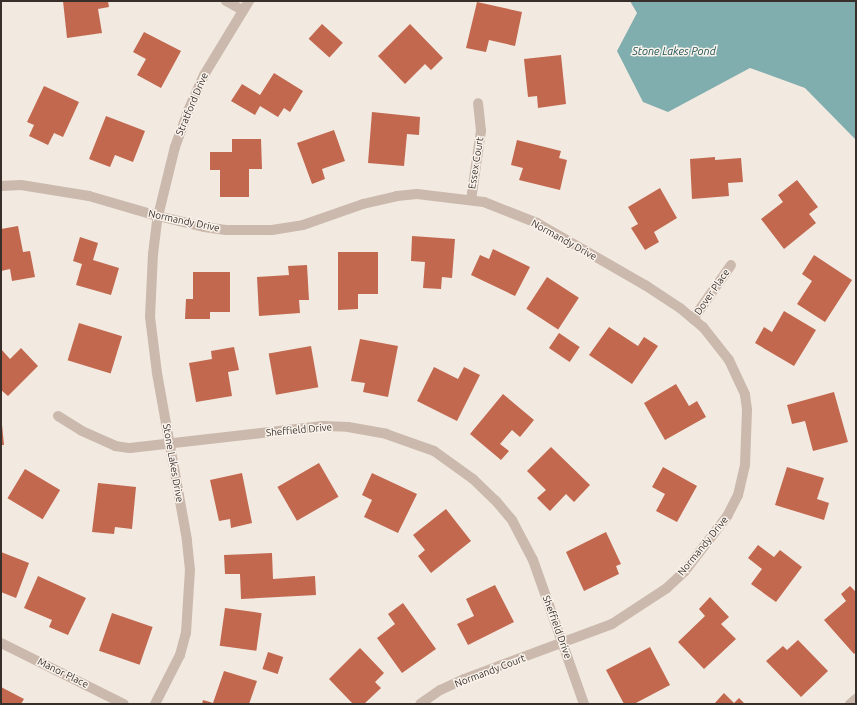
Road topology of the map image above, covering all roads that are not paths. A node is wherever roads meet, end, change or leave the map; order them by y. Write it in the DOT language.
graph roads {
  1 [pos="226,1"];
  2 [pos="249,1"];
  3 [pos="242,10"];
  4 [pos="478,103"];
  5 [pos="1,186"];
  6 [pos="471,200"];
  7 [pos="158,216"];
  8 [pos="731,265"];
  9 [pos="693,319"];
  10 [pos="58,416"];
  11 [pos="170,444"];
  12 [pos="1,643"];
  13 [pos="562,644"];
  14 [pos="856,699"];
  15 [pos="124,704"];
  16 [pos="155,704"];
  17 [pos="420,704"];
  18 [pos="584,704"];
  19 [pos="850,704"];
  1 -- 3 [label="street"];
  2 -- 3 [label="street, Stratford Drive"];
  3 -- 7 [label="street, Stratford Drive"];
  4 -- 6 [label="street, Essex Court"];
  5 -- 7 [label="street, Normandy Drive"];
  6 -- 7 [label="street, Normandy Drive"];
  6 -- 9 [label="street, Normandy Drive"];
  7 -- 11 [label="street, Stone Lakes Drive"];
  8 -- 9 [label="street, Dover Place"];
  9 -- 13 [label="street, Normandy Drive"];
  10 -- 11 [label="street, Sheffield Drive"];
  11 -- 13 [label="street, Sheffield Drive"];
  11 -- 16 [label="street, Stone Lakes Drive"];
  12 -- 15 [label="street, Manor Place"];
  13 -- 17 [label="street, Normandy Court"];
  13 -- 18 [label="street, Sheffield Drive"];
  14 -- 19 [label="street"];
}
